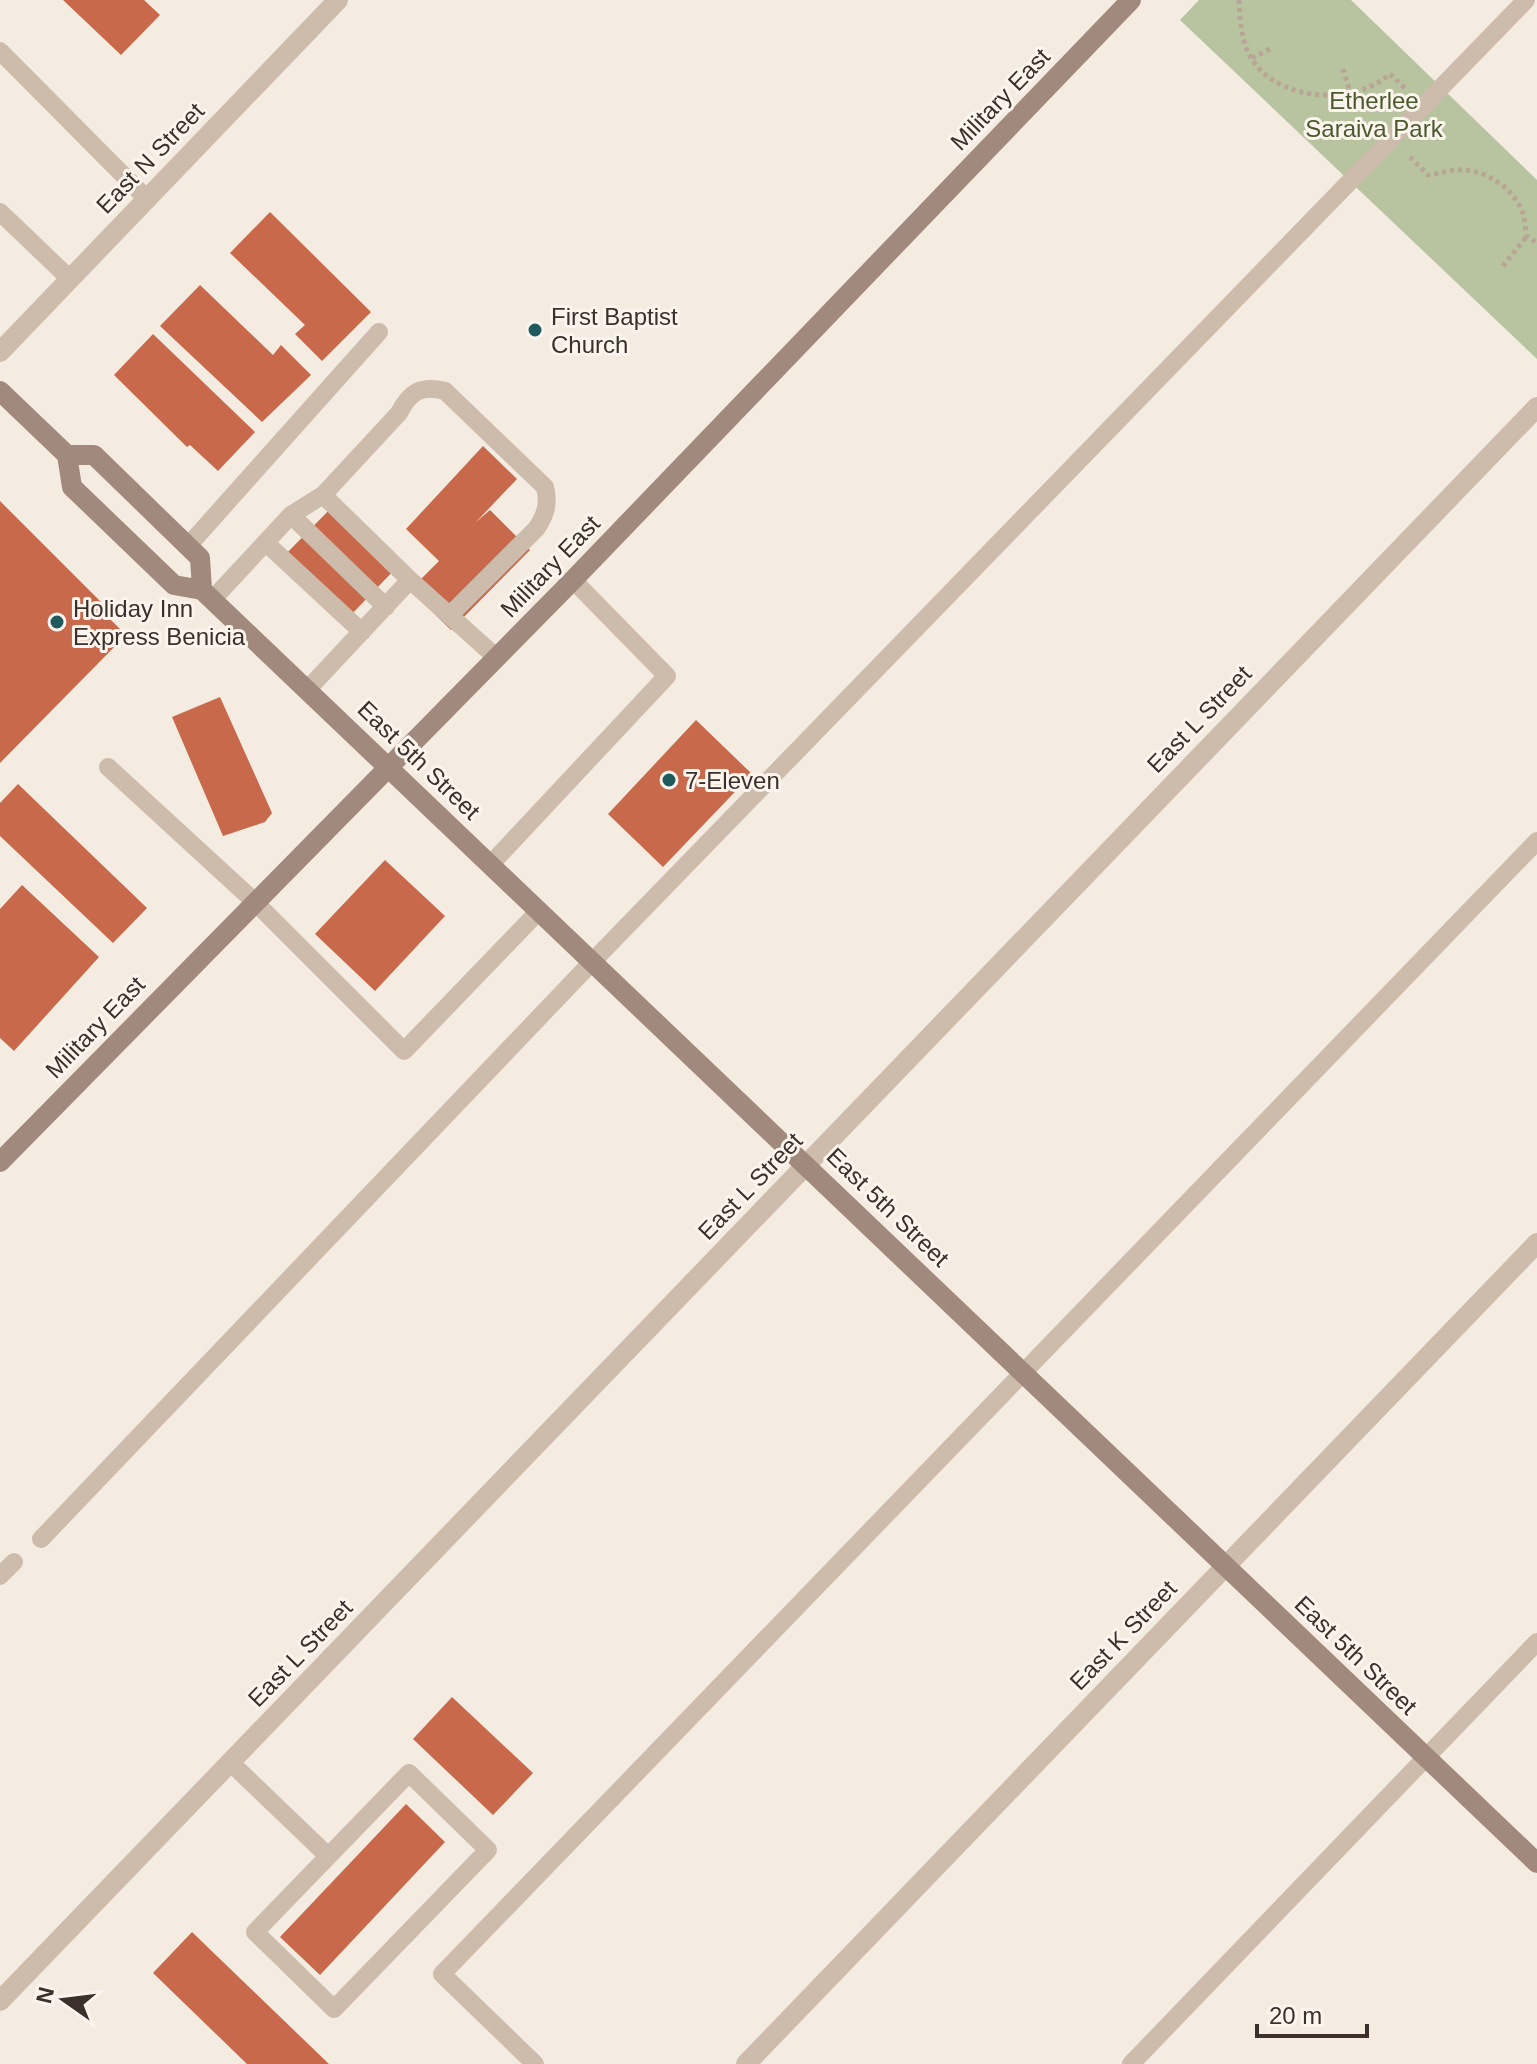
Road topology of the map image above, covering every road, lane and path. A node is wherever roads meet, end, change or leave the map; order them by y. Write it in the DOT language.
graph roads {
  1 [pos="338,0"];
  2 [pos="1131,0"];
  3 [pos="1239,0"];
  4 [pos="1526,0"];
  5 [pos="1243,40"];
  6 [pos="1270,49"];
  7 [pos="0,51"];
  8 [pos="1252,58"];
  9 [pos="1343,69"];
  10 [pos="1350,92"];
  11 [pos="147,199"];
  12 [pos="0,212"];
  13 [pos="1527,236"];
  14 [pos="1503,266"];
  15 [pos="70,279"];
  16 [pos="379,332"];
  17 [pos="0,352"];
  18 [pos="0,391"];
  19 [pos="1537,407"];
  20 [pos="67,455"];
  21 [pos="323,495"];
  22 [pos="291,515"];
  23 [pos="266,543"];
  24 [pos="188,546"];
  25 [pos="410,580"];
  26 [pos="573,580"];
  27 [pos="207,595"];
  28 [pos="386,607"];
  29 [pos="450,615"];
  30 [pos="362,632"];
  31 [pos="497,658"];
  32 [pos="307,690"];
  33 [pos="108,767"];
  34 [pos="387,767"];
  35 [pos="1537,841"];
  36 [pos="490,865"];
  37 [pos="255,902"];
  38 [pos="539,911"];
  39 [pos="592,962"];
  40 [pos="3,1152"];
  41 [pos="806,1165"];
  42 [pos="1537,1243"];
  43 [pos="1024,1374"];
  44 [pos="41,1539"];
  45 [pos="14,1562"];
  46 [pos="1226,1566"];
  47 [pos="0,1576"];
  48 [pos="1537,1642"];
  49 [pos="1427,1758"];
  50 [pos="230,1762"];
  51 [pos="328,1856"];
  52 [pos="1537,1863"];
  53 [pos="4,1990"];
  54 [pos="535,2064"];
  55 [pos="746,2064"];
  56 [pos="1131,2064"];
  1 -- 11 [label="street, East N Street"];
  2 -- 26 [label="street, Military East"];
  3 -- 5 [label="path"];
  4 -- 39 [label="lane"];
  6 -- 8 [label="path"];
  7 -- 11 [label="lane"];
  9 -- 10 [label="path"];
  11 -- 15 [label="street, East N Street"];
  12 -- 15 [label="lane"];
  13 -- 14 [label="path"];
  15 -- 17 [label="street, East N Street"];
  16 -- 24 [label="lane"];
  18 -- 20 [label="street"];
  19 -- 41 [label="street, East L Street"];
  20 -- 24 [label="street"];
  20 -- 27 [label="street, East 5th Street"];
  21 -- 22 [label="lane"];
  21 -- 25 [label="lane"];
  21 -- 29 [label="lane"];
  22 -- 23 [label="lane"];
  22 -- 28 [label="lane"];
  23 -- 27 [label="lane"];
  23 -- 30 [label="lane"];
  24 -- 27 [label="street"];
  25 -- 28 [label="lane"];
  25 -- 29 [label="lane"];
  26 -- 31 [label="street, Military East"];
  26 -- 36 [label="lane"];
  27 -- 32 [label="street, East 5th Street"];
  28 -- 30 [label="lane"];
  29 -- 31 [label="lane"];
  30 -- 32 [label="lane"];
  31 -- 34 [label="street, Military East"];
  32 -- 34 [label="street, East 5th Street"];
  33 -- 37 [label="lane"];
  34 -- 36 [label="street, East 5th Street"];
  34 -- 37 [label="street, Military East"];
  35 -- 43 [label="lane"];
  36 -- 38 [label="street, East 5th Street"];
  37 -- 38 [label="lane"];
  37 -- 40 [label="street, Military East"];
  38 -- 39 [label="street, East 5th Street"];
  39 -- 41 [label="street, East 5th Street"];
  39 -- 44 [label="lane"];
  41 -- 43 [label="street, East 5th Street"];
  41 -- 50 [label="street, East L Street"];
  42 -- 46 [label="street, East K Street"];
  43 -- 46 [label="street, East 5th Street"];
  43 -- 54 [label="lane"];
  45 -- 47 [label="lane"];
  46 -- 49 [label="street, East 5th Street"];
  46 -- 55 [label="street, East K Street"];
  48 -- 49 [label="lane"];
  49 -- 52 [label="street, East 5th Street"];
  49 -- 56 [label="lane"];
  50 -- 51 [label="lane"];
  50 -- 53 [label="street, East L Street"];
  51 -- 51 [label="lane"];
}
